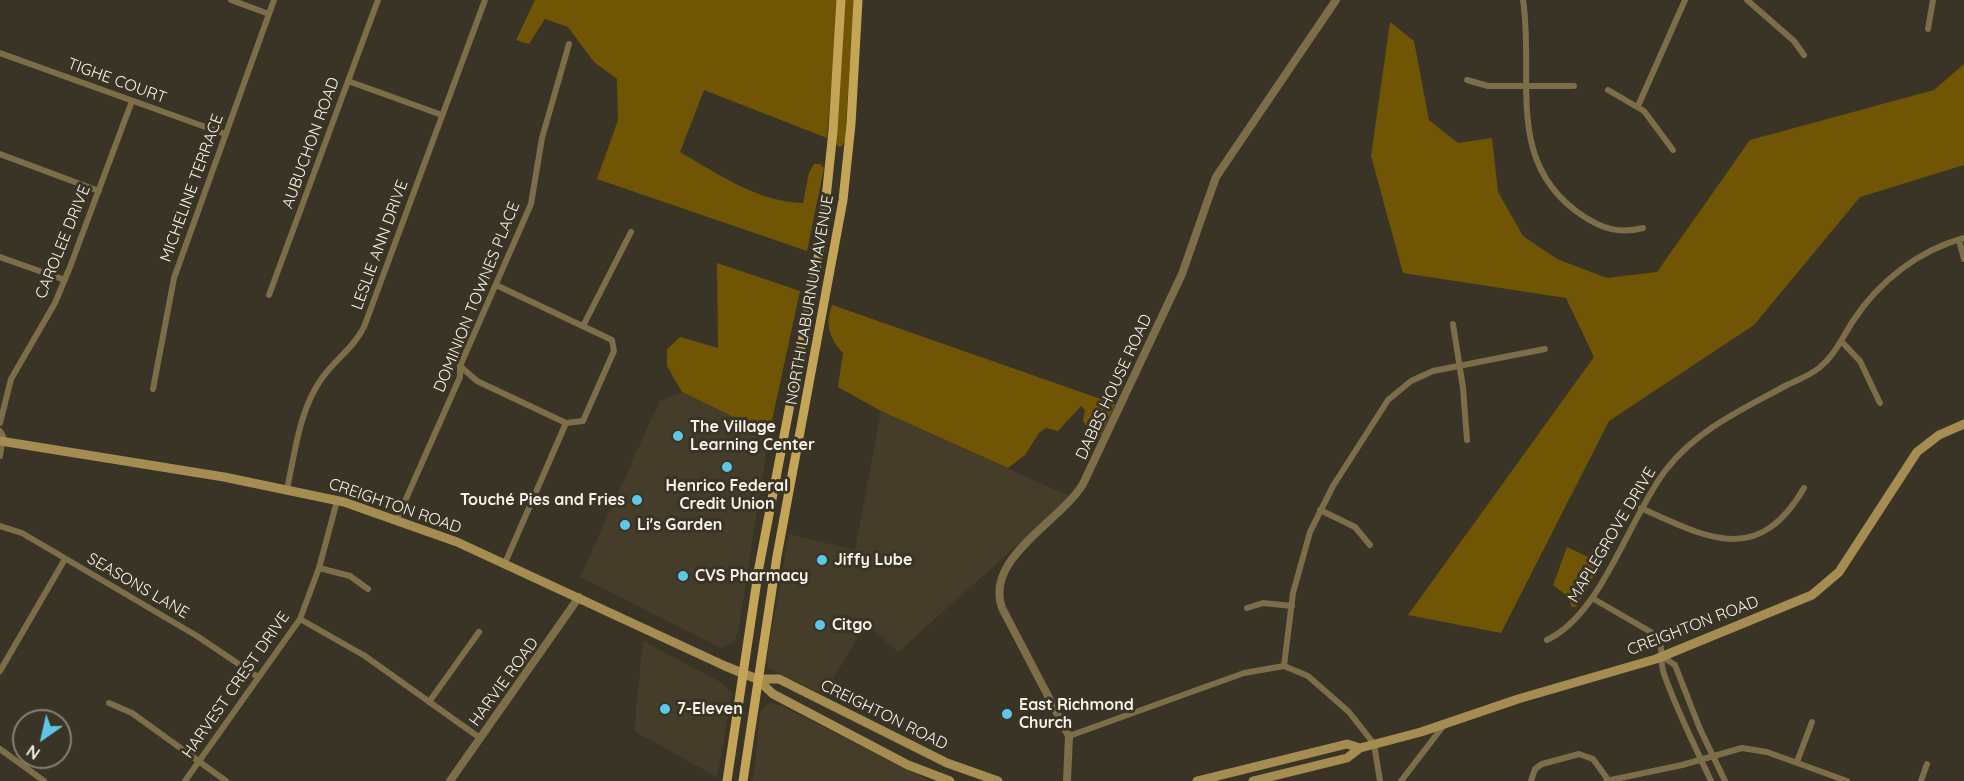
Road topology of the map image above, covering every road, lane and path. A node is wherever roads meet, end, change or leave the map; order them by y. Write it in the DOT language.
graph roads {
  1 [pos="231,0"];
  2 [pos="274,0"];
  3 [pos="378,0"];
  4 [pos="485,0"];
  5 [pos="841,0"];
  6 [pos="858,0"];
  7 [pos="1336,0"];
  8 [pos="1523,0"];
  9 [pos="1685,0"];
  10 [pos="1747,0"];
  11 [pos="1933,0"];
  12 [pos="269,14"];
  13 [pos="1928,29"];
  14 [pos="569,44"];
  15 [pos="0,53"];
  16 [pos="1804,55"];
  17 [pos="1467,80"];
  18 [pos="348,81"];
  19 [pos="1574,86"];
  20 [pos="1526,88"];
  21 [pos="1608,90"];
  22 [pos="132,101"];
  23 [pos="1638,106"];
  24 [pos="442,115"];
  25 [pos="225,134"];
  26 [pos="1673,150"];
  27 [pos="0,154"];
  28 [pos="99,191"];
  29 [pos="1643,228"];
  30 [pos="631,232"];
  31 [pos="1961,239"];
  32 [pos="0,257"];
  33 [pos="1964,259"];
  34 [pos="65,280"];
  35 [pos="496,285"];
  36 [pos="268,295"];
  37 [pos="1453,324"];
  38 [pos="583,326"];
  39 [pos="1841,341"];
  40 [pos="1545,349"];
  41 [pos="1460,364"];
  42 [pos="460,366"];
  43 [pos="153,389"];
  44 [pos="1880,403"];
  45 [pos="0,423"];
  46 [pos="566,423"];
  47 [pos="1964,424"];
  48 [pos="1,438"];
  49 [pos="1467,440"];
  50 [pos="0,456"];
  51 [pos="1804,488"];
  52 [pos="287,489"];
  53 [pos="337,501"];
  54 [pos="1641,508"];
  55 [pos="1320,510"];
  56 [pos="397,519"];
  57 [pos="0,526"];
  58 [pos="1370,545"];
  59 [pos="65,559"];
  60 [pos="505,563"];
  61 [pos="319,567"];
  62 [pos="368,589"];
  63 [pos="579,597"];
  64 [pos="1592,598"];
  65 [pos="1292,606"];
  66 [pos="1247,609"];
  67 [pos="300,619"];
  68 [pos="479,632"];
  69 [pos="1547,640"];
  70 [pos="1664,657"];
  71 [pos="1284,666"];
  72 [pos="0,671"];
  73 [pos="742,673"];
  74 [pos="258,677"];
  75 [pos="757,679"];
  76 [pos="429,702"];
  77 [pos="109,703"];
  78 [pos="1446,722"];
  79 [pos="1812,722"];
  80 [pos="1069,736"];
  81 [pos="480,738"];
  82 [pos="1374,744"];
  83 [pos="1360,748"];
  84 [pos="0,749"];
  85 [pos="1714,754"];
  86 [pos="1701,759"];
  87 [pos="200,761"];
  88 [pos="1797,762"];
  89 [pos="1928,764"];
  90 [pos="44,781"];
  91 [pos="185,781"];
  92 [pos="226,781"];
  93 [pos="450,781"];
  94 [pos="727,781"];
  95 [pos="743,781"];
  96 [pos="950,781"];
  97 [pos="998,781"];
  98 [pos="1067,781"];
  99 [pos="1197,781"];
  100 [pos="1253,781"];
  101 [pos="1380,781"];
  102 [pos="1401,781"];
  103 [pos="1531,781"];
  104 [pos="1607,781"];
  105 [pos="1711,781"];
  106 [pos="1725,781"];
  107 [pos="1847,781"];
  108 [pos="1921,781"];
  1 -- 12 [label="street"];
  2 -- 12 [label="street, MICHELINE TERRACE"];
  3 -- 18 [label="street, AUBUCHON ROAD"];
  4 -- 24 [label="street, LESLIE ANN DRIVE"];
  5 -- 73 [label="main road, NORTH LABURNUM AVENUE"];
  6 -- 75 [label="main road, NORTH LABURNUM AVENUE"];
  7 -- 80 [label="street, DABBS HOUSE ROAD"];
  8 -- 20 [label="street"];
  9 -- 23 [label="street"];
  10 -- 16 [label="street"];
  11 -- 13 [label="street"];
  12 -- 25 [label="street, MICHELINE TERRACE"];
  14 -- 35 [label="street, DOMINION TOWNES PLACE"];
  15 -- 22 [label="street, TIGHE COURT"];
  17 -- 20 [label="street"];
  18 -- 24 [label="street"];
  18 -- 36 [label="street, AUBUCHON ROAD"];
  19 -- 20 [label="street"];
  20 -- 29 [label="street"];
  21 -- 23 [label="street"];
  22 -- 25 [label="street, TIGHE COURT"];
  22 -- 28 [label="street, CAROLEE DRIVE"];
  23 -- 26 [label="street"];
  24 -- 52 [label="street, LESLIE ANN DRIVE"];
  25 -- 43 [label="street, MICHELINE TERRACE"];
  27 -- 28 [label="street"];
  28 -- 34 [label="street, CAROLEE DRIVE"];
  30 -- 38 [label="street"];
  31 -- 33 [label="street"];
  31 -- 39 [label="street, MAPLEGROVE DRIVE"];
  32 -- 34 [label="street"];
  34 -- 45 [label="street, CAROLEE DRIVE"];
  35 -- 38 [label="street"];
  35 -- 42 [label="street, DOMINION TOWNES PLACE"];
  37 -- 41 [label="street"];
  38 -- 46 [label="street"];
  39 -- 44 [label="street"];
  39 -- 54 [label="street, MAPLEGROVE DRIVE"];
  40 -- 41 [label="street"];
  41 -- 49 [label="street"];
  41 -- 55 [label="street"];
  42 -- 46 [label="street"];
  42 -- 56 [label="street, DOMINION TOWNES PLACE"];
  46 -- 60 [label="street"];
  47 -- 70 [label="main road, CREIGHTON ROAD"];
  48 -- 50 [label="street"];
  48 -- 52 [label="main road, CREIGHTON ROAD"];
  51 -- 54 [label="street"];
  52 -- 53 [label="main road, CREIGHTON ROAD"];
  53 -- 56 [label="main road, CREIGHTON ROAD"];
  53 -- 61 [label="street, HARVEST CREST DRIVE"];
  54 -- 64 [label="street, MAPLEGROVE DRIVE"];
  55 -- 58 [label="street"];
  55 -- 65 [label="street"];
  56 -- 60 [label="main road, CREIGHTON ROAD"];
  57 -- 59 [label="street, SEASONS LANE"];
  59 -- 72 [label="street"];
  59 -- 74 [label="street, SEASONS LANE"];
  60 -- 63 [label="main road, CREIGHTON ROAD"];
  61 -- 62 [label="street"];
  61 -- 67 [label="street, HARVEST CREST DRIVE"];
  63 -- 73 [label="main road, CREIGHTON ROAD"];
  63 -- 81 [label="street, HARVIE ROAD"];
  64 -- 69 [label="street, MAPLEGROVE DRIVE"];
  64 -- 70 [label="street"];
  65 -- 66 [label="street"];
  65 -- 71 [label="street"];
  67 -- 74 [label="street, HARVEST CREST DRIVE"];
  67 -- 76 [label="street"];
  68 -- 76 [label="street"];
  70 -- 78 [label="main road, CREIGHTON ROAD"];
  70 -- 85 [label="street"];
  70 -- 86 [label="street"];
  71 -- 80 [label="street"];
  71 -- 82 [label="street"];
  73 -- 75 [label="main road, CREIGHTON ROAD"];
  73 -- 94 [label="main road, NORTH LABURNUM AVENUE"];
  74 -- 87 [label="street, HARVEST CREST DRIVE"];
  75 -- 95 [label="main road, NORTH LABURNUM AVENUE"];
  75 -- 96 [label="main road, CREIGHTON ROAD"];
  75 -- 97 [label="main road, CREIGHTON ROAD"];
  76 -- 81 [label="street"];
  77 -- 87 [label="street"];
  78 -- 82 [label="main road, CREIGHTON ROAD"];
  78 -- 102 [label="street"];
  79 -- 88 [label="street"];
  80 -- 98 [label="street"];
  81 -- 93 [label="street, HARVIE ROAD"];
  82 -- 83 [label="main road, CREIGHTON ROAD"];
  82 -- 101 [label="street"];
  83 -- 99 [label="main road, CREIGHTON ROAD"];
  83 -- 100 [label="main road, CREIGHTON ROAD"];
  84 -- 90 [label="street"];
  85 -- 86 [label="street"];
  85 -- 88 [label="street"];
  85 -- 106 [label="street"];
  86 -- 104 [label="street"];
  86 -- 105 [label="street"];
  87 -- 91 [label="street, HARVEST CREST DRIVE"];
  87 -- 92 [label="street"];
  88 -- 107 [label="street"];
  89 -- 108 [label="street"];
  103 -- 104 [label="street"];
}
